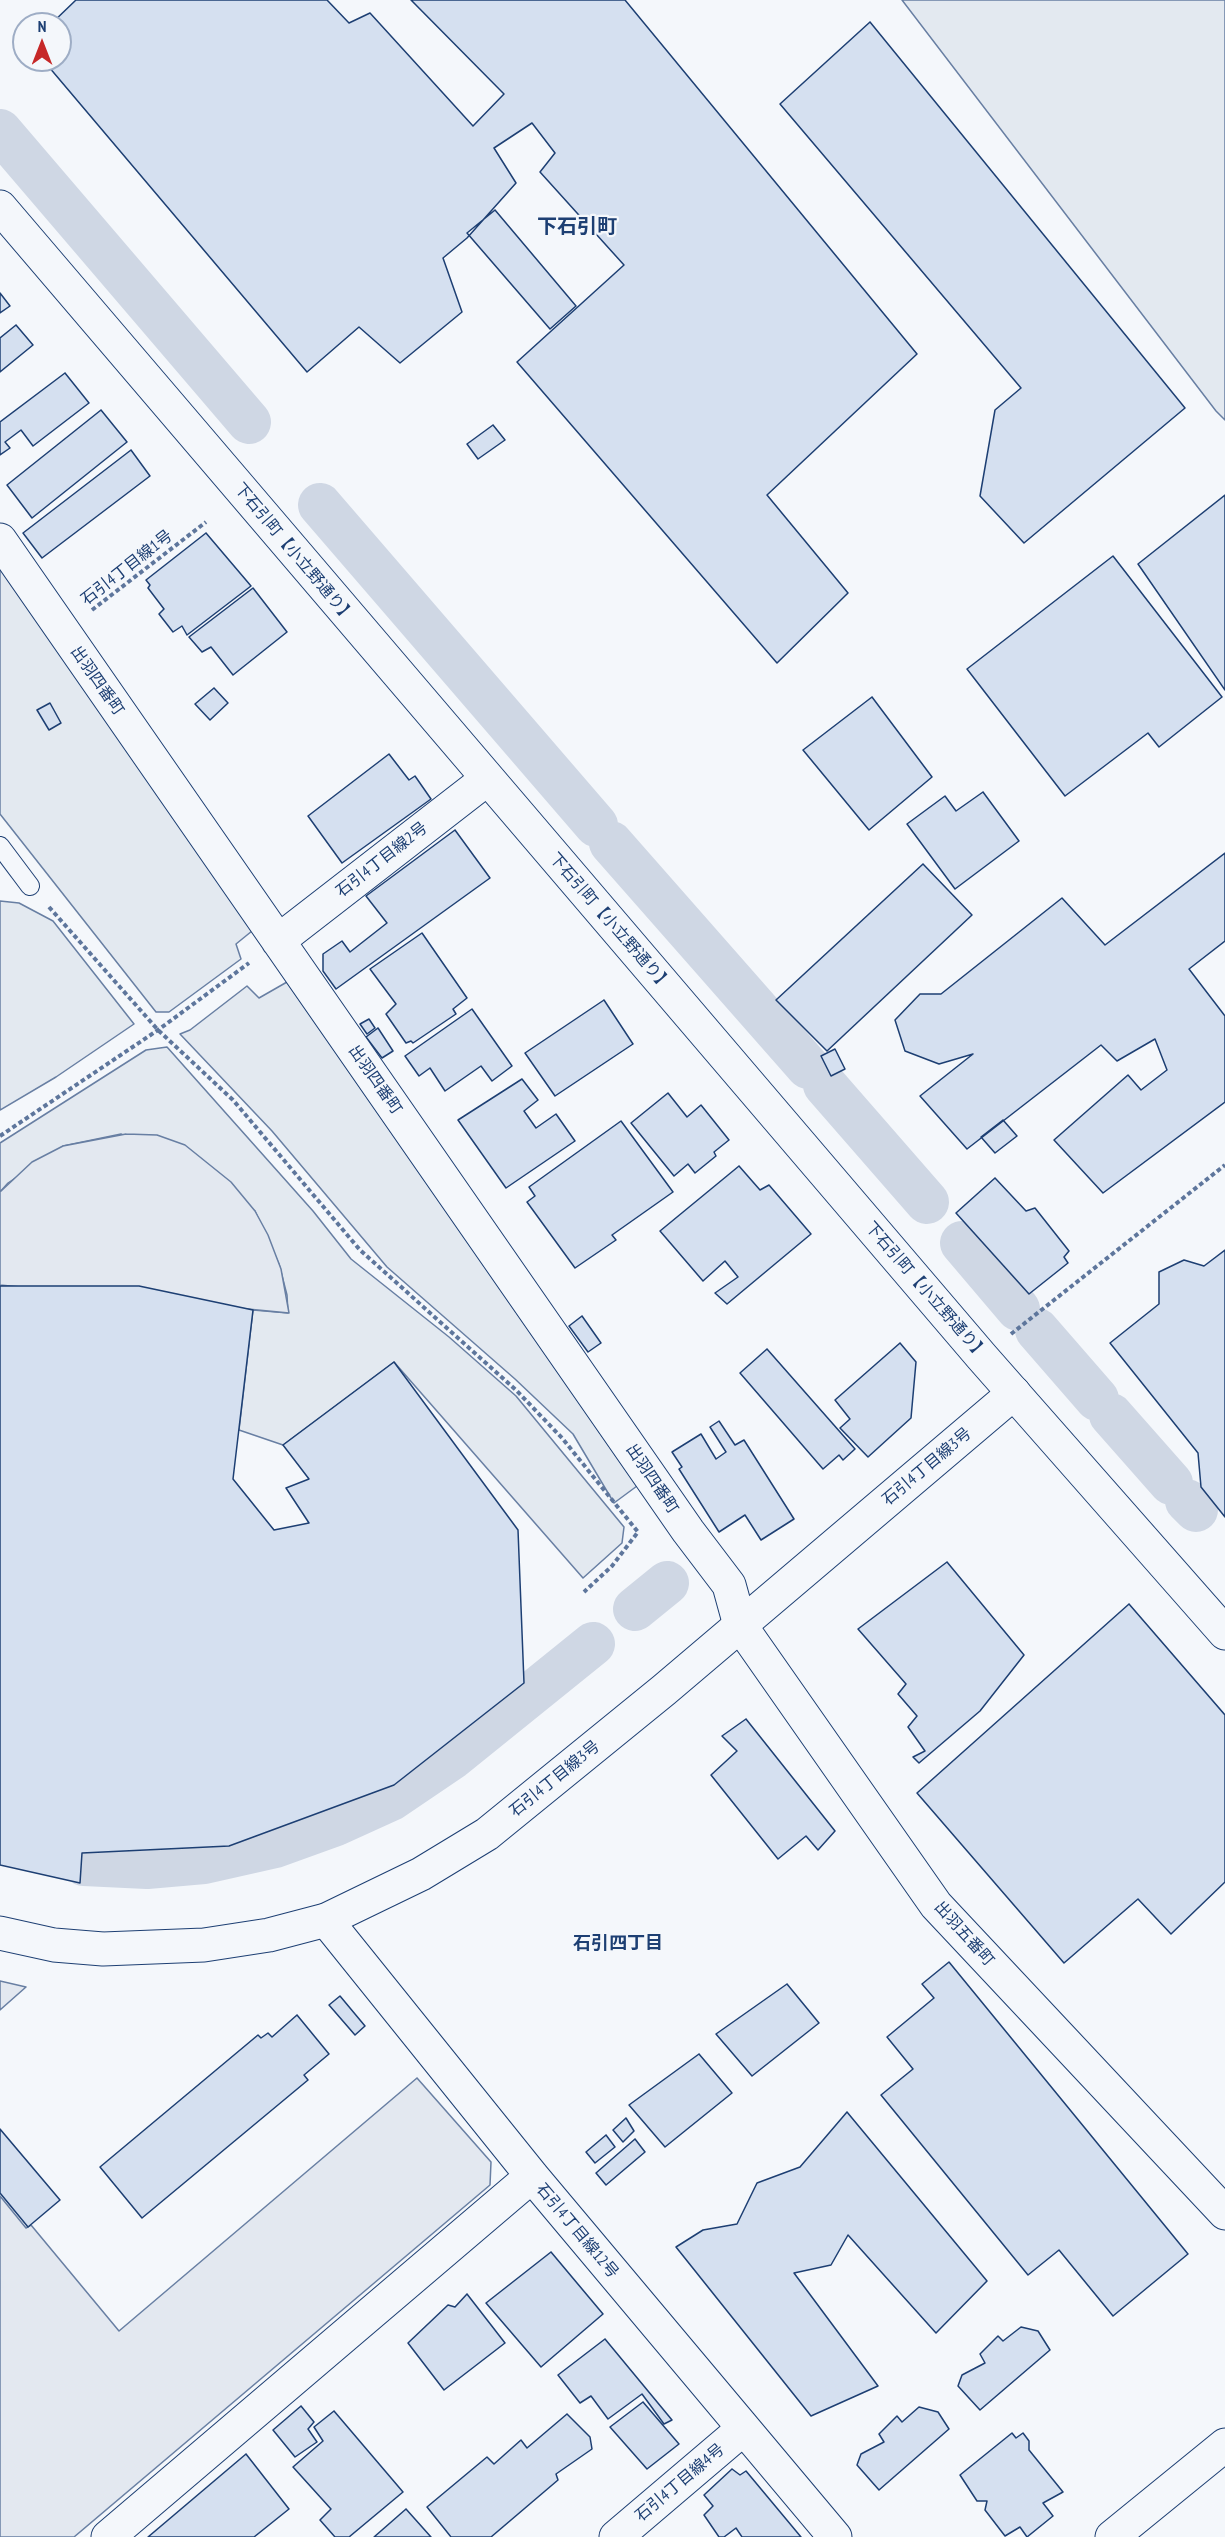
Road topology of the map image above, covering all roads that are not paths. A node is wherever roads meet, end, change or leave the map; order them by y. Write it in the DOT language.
graph roads {
  1 [pos="0,207"];
  2 [pos="0,540"];
  3 [pos="487,779"];
  4 [pos="0,846"];
  5 [pos="30,886"];
  6 [pos="278,941"];
  7 [pos="1014,1393"];
  8 [pos="740,1625"];
  9 [pos="1225,1633"];
  10 [pos="326,1920"];
  11 [pos="0,1933"];
  12 [pos="532,2176"];
  13 [pos="1225,2213"];
  14 [pos="743,2428"];
  15 [pos="1225,2445"];
  16 [pos="108,2537"];
  17 [pos="616,2537"];
  18 [pos="835,2537"];
  19 [pos="1112,2537"];
  1 -- 3 [label="street, 下石引町【小立野通り】"];
  2 -- 6 [label="street, 出羽四番町"];
  3 -- 6 [label="street, 石引4丁目線2号"];
  3 -- 7 [label="street, 下石引町【小立野通り】"];
  4 -- 5 [label="lane"];
  6 -- 8 [label="street, 出羽四番町"];
  7 -- 8 [label="street, 石引4丁目線3号"];
  7 -- 9 [label="street, 下石引町【小立野通り】"];
  8 -- 10 [label="street, 石引4丁目線3号"];
  8 -- 13 [label="street, 出羽五番町"];
  10 -- 11 [label="street, 石引4丁目線3号"];
  10 -- 12 [label="street, 石引4丁目線12号"];
  12 -- 14 [label="street, 石引4丁目線12号"];
  12 -- 16 [label="street"];
  14 -- 17 [label="street, 石引4丁目線4号"];
  14 -- 18 [label="street, 石引4丁目線12号"];
  15 -- 19 [label="street"];
}
